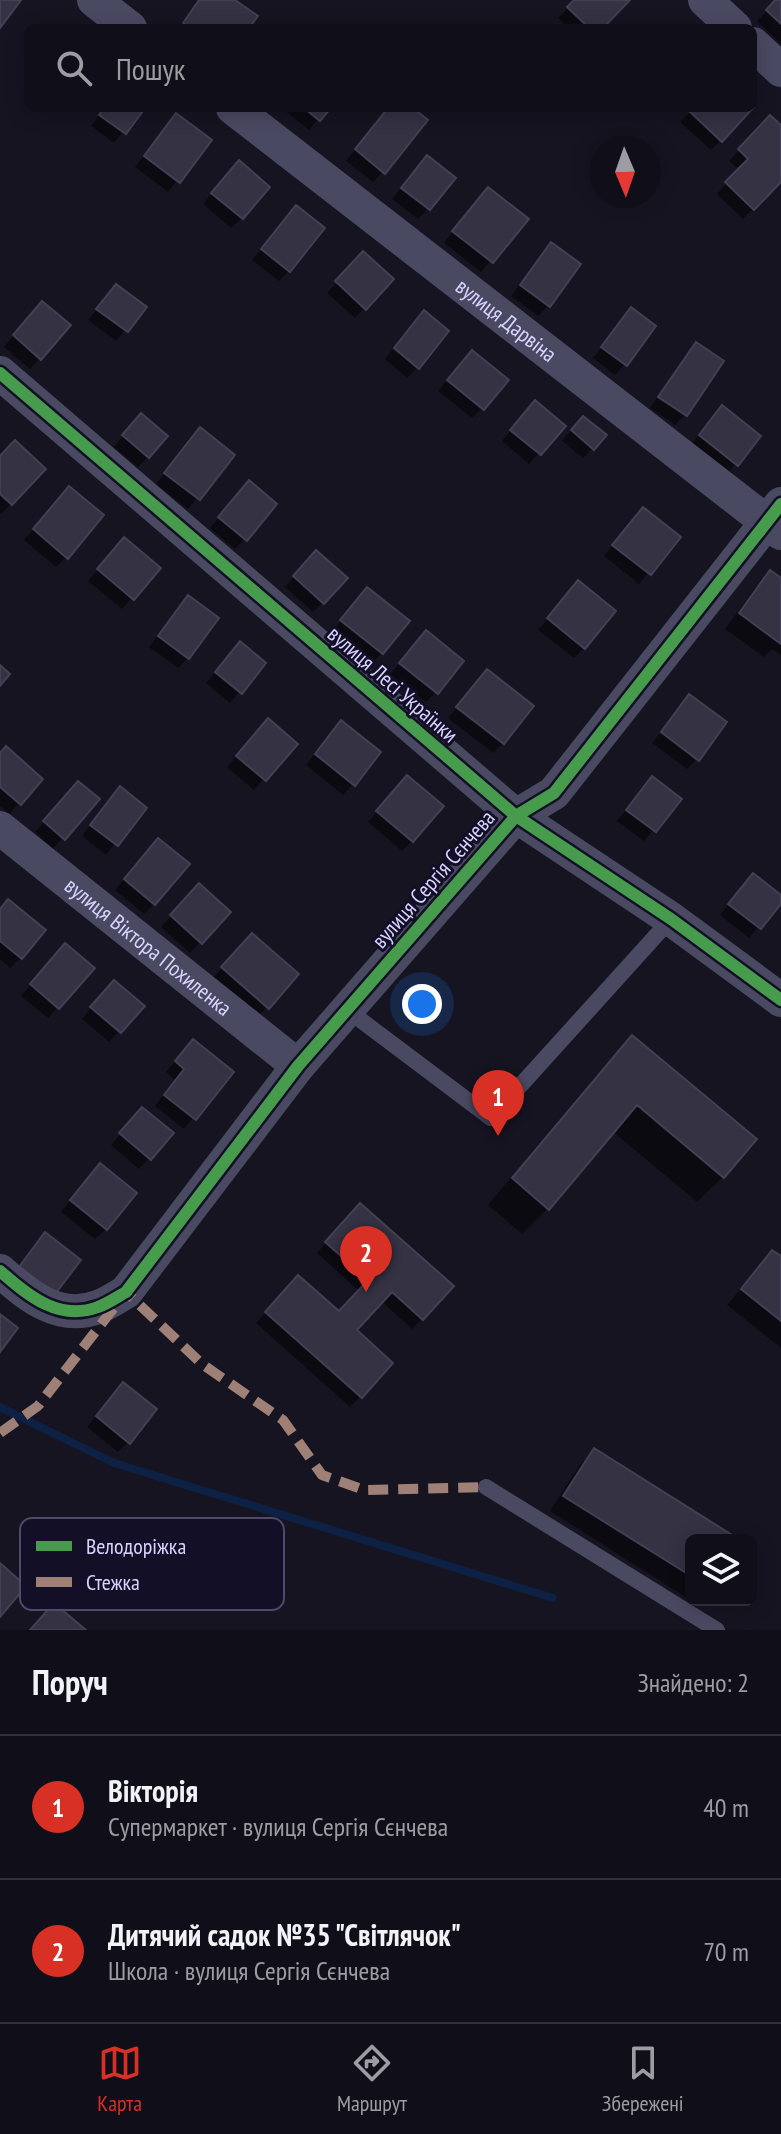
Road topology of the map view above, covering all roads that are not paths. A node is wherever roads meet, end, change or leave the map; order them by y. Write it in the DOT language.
graph roads {
  1 [pos="94,0"];
  2 [pos="705,0"];
  3 [pos="125,24"];
  4 [pos="731,24"];
  5 [pos="757,48"];
  6 [pos="781,70"];
  7 [pos="238,112"];
  8 [pos="0,373"];
  9 [pos="776,520"];
  10 [pos="516,816"];
  11 [pos="0,828"];
  12 [pos="671,919"];
  13 [pos="781,1000"];
  14 [pos="346,1009"];
  15 [pos="298,1066"];
  16 [pos="0,1271"];
  17 [pos="486,1487"];
  18 [pos="717,1630"];
  1 -- 3 [label="street"];
  2 -- 4 [label="street"];
  5 -- 6 [label="street"];
  7 -- 9 [label="street, вулиця Дарвіна"];
  8 -- 10 [label="street, вулиця Лесі Українки"];
  9 -- 10 [label="street, вулиця Сергія Сєнчева"];
  10 -- 12 [label="street, вулиця Лесі Українки"];
  10 -- 14 [label="street, вулиця Сергія Сєнчева"];
  11 -- 15 [label="street, вулиця Віктора Похиленка"];
  12 -- 13 [label="street, вулиця Лесі Українки"];
  12 -- 14 [label="lane"];
  14 -- 15 [label="street, вулиця Сергія Сєнчева"];
  15 -- 16 [label="street, вулиця Сергія Сєнчева"];
  17 -- 18 [label="lane"];
}
